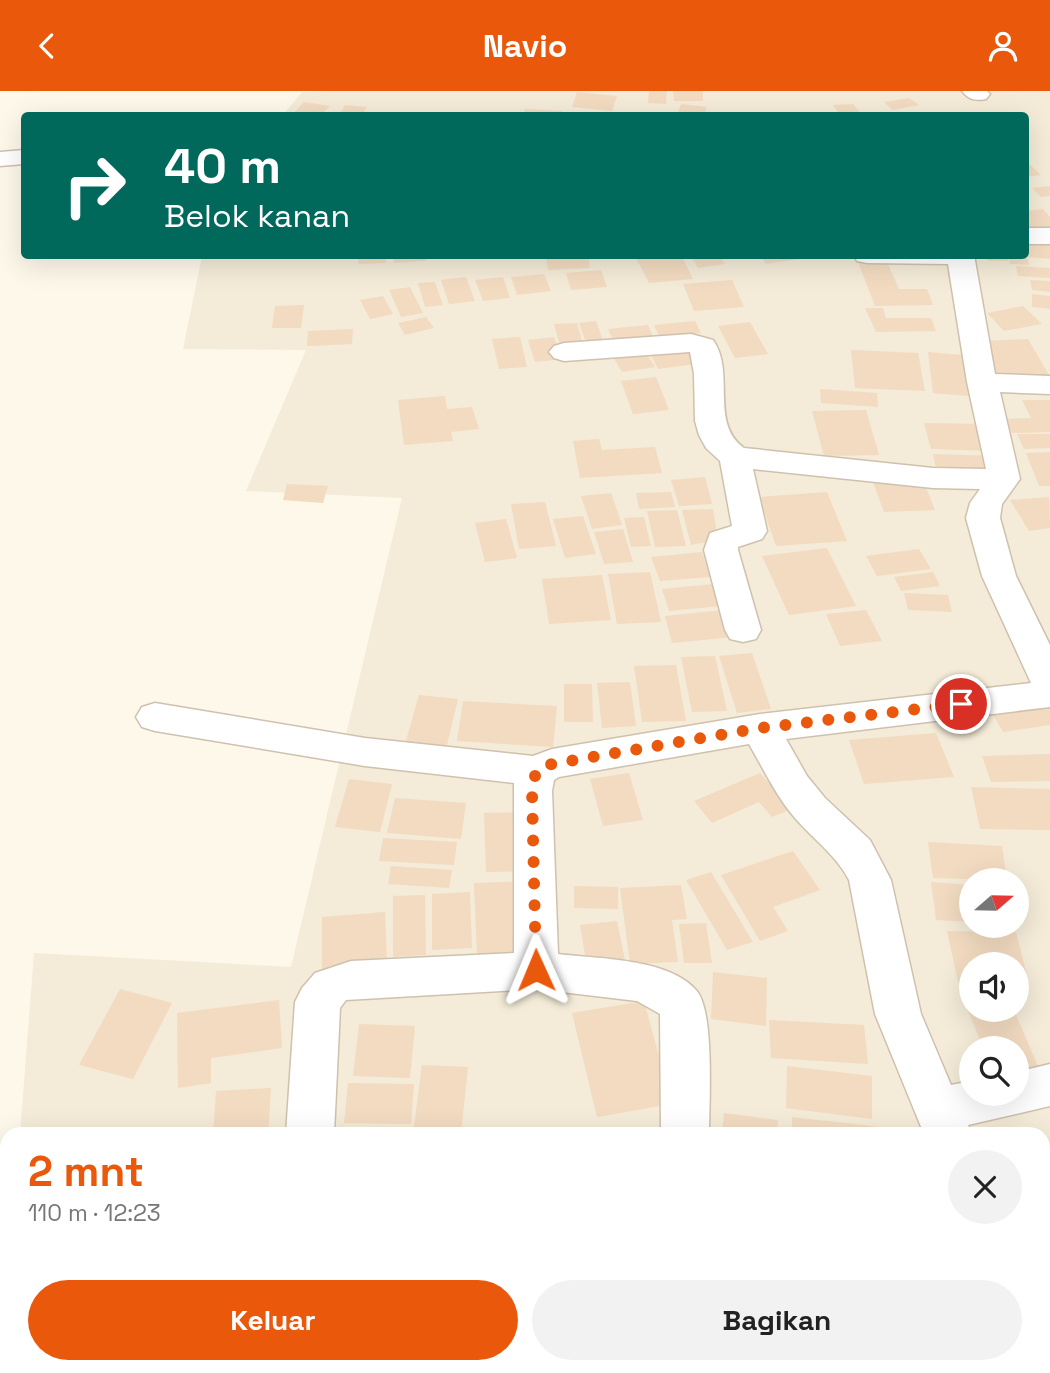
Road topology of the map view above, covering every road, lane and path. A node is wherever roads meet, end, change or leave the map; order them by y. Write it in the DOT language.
graph roads {
  1 [pos="21,157"];
  2 [pos="0,159"];
  3 [pos="1029,236"];
  4 [pos="1050,236"];
  5 [pos="961,259"];
  6 [pos="564,352"];
  7 [pos="982,382"];
  8 [pos="1050,385"];
  9 [pos="735,457"];
  10 [pos="1004,479"];
  11 [pos="743,630"];
  12 [pos="1050,684"];
  13 [pos="1050,694"];
  14 [pos="155,717"];
  15 [pos="760,728"];
  16 [pos="536,771"];
  17 [pos="536,970"];
  18 [pos="1050,1086"];
  19 [pos="1029,1090"];
  20 [pos="982,1106"];
  21 [pos="942,1122"];
  22 [pos="310,1127"];
  23 [pos="685,1127"];
  1 -- 2 [label="street"];
  3 -- 4 [label="street"];
  5 -- 7 [label="street"];
  6 -- 9 [label="street"];
  7 -- 8 [label="street"];
  7 -- 10 [label="street"];
  9 -- 10 [label="street"];
  9 -- 11 [label="street"];
  10 -- 12 [label="street"];
  13 -- 15 [label="street"];
  14 -- 16 [label="street"];
  15 -- 16 [label="street"];
  15 -- 21 [label="street"];
  16 -- 17 [label="street"];
  17 -- 22 [label="street"];
  17 -- 23 [label="street"];
  18 -- 19 [label="street"];
  20 -- 21 [label="street"];
}
